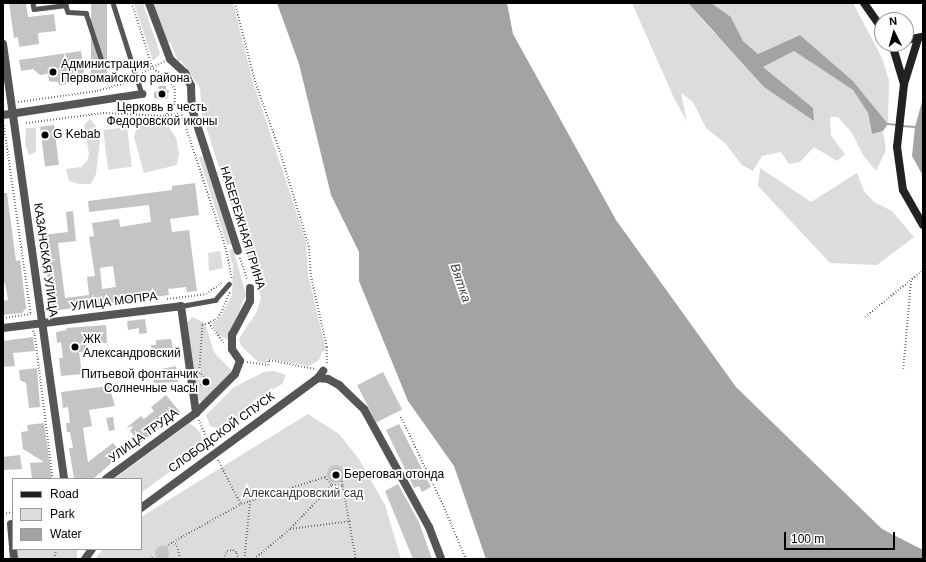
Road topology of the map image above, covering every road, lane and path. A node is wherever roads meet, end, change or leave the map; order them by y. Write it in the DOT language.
graph roads {
  1 [pos="33,3"];
  2 [pos="113,3"];
  3 [pos="132,3"];
  4 [pos="149,3"];
  5 [pos="235,3"];
  6 [pos="864,3"];
  7 [pos="65,4"];
  8 [pos="874,17"];
  9 [pos="921,38"];
  10 [pos="3,44"];
  11 [pos="894,52"];
  12 [pos="162,63"];
  13 [pos="104,67"];
  14 [pos="153,69"];
  15 [pos="136,75"];
  16 [pos="904,84"];
  17 [pos="142,94"];
  18 [pos="16,102"];
  19 [pos="192,109"];
  20 [pos="181,112"];
  21 [pos="13,114"];
  22 [pos="3,115"];
  23 [pos="165,116"];
  24 [pos="26,123"];
  25 [pos="4,125"];
  26 [pos="923,225"];
  27 [pos="238,251"];
  28 [pos="923,270"];
  29 [pos="227,276"];
  30 [pos="232,279"];
  31 [pos="224,280"];
  32 [pos="911,280"];
  33 [pos="230,284"];
  34 [pos="250,288"];
  35 [pos="230,290"];
  36 [pos="164,300"];
  37 [pos="181,306"];
  38 [pos="33,312"];
  39 [pos="31,314"];
  40 [pos="865,317"];
  41 [pos="3,318"];
  42 [pos="209,323"];
  43 [pos="42,324"];
  44 [pos="3,328"];
  45 [pos="32,330"];
  46 [pos="232,349"];
  47 [pos="253,362"];
  48 [pos="329,363"];
  49 [pos="305,367"];
  50 [pos="903,369"];
  51 [pos="199,372"];
  52 [pos="198,378"];
  53 [pos="195,388"];
  54 [pos="196,413"];
  55 [pos="401,417"];
  56 [pos="204,435"];
  57 [pos="212,448"];
  58 [pos="215,455"];
  59 [pos="53,478"];
  60 [pos="64,478"];
  61 [pos="107,478"];
  62 [pos="342,481"];
  63 [pos="332,485"];
  64 [pos="343,486"];
  65 [pos="250,501"];
  66 [pos="241,504"];
  67 [pos="142,507"];
  68 [pos="350,521"];
  69 [pos="9,524"];
  70 [pos="289,530"];
  71 [pos="12,542"];
  72 [pos="173,542"];
  73 [pos="166,547"];
  74 [pos="91,550"];
  75 [pos="154,556"];
  76 [pos="85,559"];
  77 [pos="149,559"];
  78 [pos="180,559"];
  79 [pos="223,559"];
  80 [pos="239,559"];
  81 [pos="244,559"];
  82 [pos="254,559"];
  83 [pos="356,559"];
  84 [pos="441,559"];
  85 [pos="466,559"];
  1 -- 7 [label="lane"];
  2 -- 15 [label="lane"];
  3 -- 14 [label="path"];
  4 -- 19 [label="street, НАБЕРЕЖНАЯ ГРИНА"];
  5 -- 48 [label="path"];
  6 -- 8 [label="street"];
  7 -- 13 [label="lane"];
  9 -- 16 [label="street"];
  10 -- 21 [label="street, КАЗАНСКАЯ УЛИЦА"];
  11 -- 16 [label="street"];
  12 -- 14 [label="path"];
  14 -- 15 [label="path"];
  14 -- 23 [label="path"];
  15 -- 17 [label="lane"];
  15 -- 18 [label="path"];
  16 -- 26 [label="street"];
  17 -- 21 [label="street"];
  19 -- 20 [label="path"];
  19 -- 27 [label="street, НАБЕРЕЖНАЯ ГРИНА"];
  20 -- 23 [label="path"];
  20 -- 30 [label="path"];
  21 -- 22 [label="street"];
  21 -- 43 [label="street, КАЗАНСКАЯ УЛИЦА"];
  23 -- 24 [label="path"];
  25 -- 39 [label="path"];
  27 -- 34 [label="path, НАБЕРЕЖНАЯ ГРИНА"];
  28 -- 32 [label="path"];
  29 -- 30 [label="path"];
  30 -- 33 [label="path"];
  31 -- 36 [label="path"];
  32 -- 40 [label="path"];
  32 -- 50 [label="path"];
  33 -- 37 [label="lane"];
  34 -- 46 [label="street, НАБЕРЕЖНАЯ ГРИНА"];
  35 -- 42 [label="path"];
  37 -- 43 [label="street, УЛИЦА МОПРА"];
  37 -- 54 [label="street"];
  38 -- 39 [label="path"];
  39 -- 41 [label="path"];
  42 -- 46 [label="path"];
  42 -- 51 [label="path"];
  43 -- 44 [label="street, УЛИЦА МОПРА"];
  43 -- 60 [label="street, КАЗАНСКАЯ УЛИЦА"];
  45 -- 59 [label="path"];
  46 -- 54 [label="street, НАБЕРЕЖНАЯ ГРИНА"];
  47 -- 49 [label="path"];
  51 -- 52 [label="path"];
  51 -- 53 [label="path"];
  54 -- 61 [label="street, УЛИЦА ТРУДА"];
  55 -- 85 [label="path"];
  56 -- 57 [label="path"];
  58 -- 66 [label="path"];
  62 -- 64 [label="path"];
  63 -- 64 [label="path"];
  63 -- 65 [label="path"];
  63 -- 70 [label="path"];
  64 -- 68 [label="path"];
  65 -- 66 [label="path"];
  65 -- 81 [label="path"];
  66 -- 72 [label="path"];
  67 -- 84 [label="street, СЛОБОДСКОЙ СПУСК"];
  68 -- 70 [label="path"];
  68 -- 83 [label="path"];
  69 -- 71 [label="street"];
  70 -- 82 [label="path"];
  72 -- 73 [label="path"];
  72 -- 78 [label="path"];
  74 -- 76 [label="street"];
  75 -- 77 [label="path"];
  79 -- 80 [label="path"];
}
